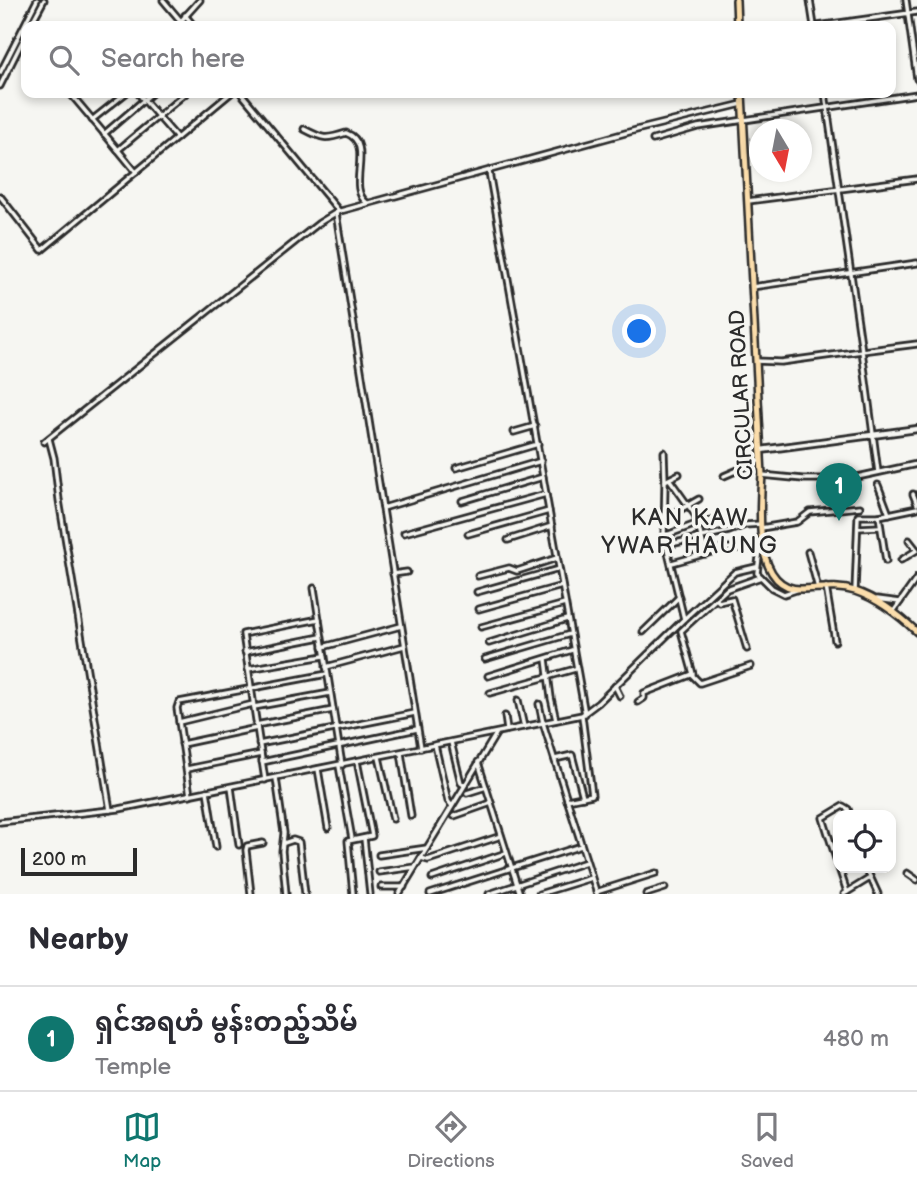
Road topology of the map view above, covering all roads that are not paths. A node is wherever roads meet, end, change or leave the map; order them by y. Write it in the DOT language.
graph roads {
  1 [pos="37,0"];
  2 [pos="44,0"];
  3 [pos="200,0"];
  4 [pos="736,0"];
  5 [pos="810,0"];
  6 [pos="906,0"];
  7 [pos="165,1"];
  8 [pos="917,12"];
  9 [pos="908,14"];
  10 [pos="185,15"];
  11 [pos="26,21"];
  12 [pos="33,21"];
  13 [pos="181,21"];
  14 [pos="190,21"];
  15 [pos="737,21"];
  16 [pos="814,21"];
  17 [pos="854,21"];
  18 [pos="21,32"];
  19 [pos="21,46"];
  20 [pos="0,73"];
  21 [pos="917,79"];
  22 [pos="0,86"];
  23 [pos="917,94"];
  24 [pos="896,97"];
  25 [pos="74,98"];
  26 [pos="120,98"];
  27 [pos="146,98"];
  28 [pos="180,98"];
  29 [pos="225,98"];
  30 [pos="245,98"];
  31 [pos="742,98"];
  32 [pos="826,98"];
  33 [pos="889,98"];
  34 [pos="144,100"];
  35 [pos="743,104"];
  36 [pos="827,107"];
  37 [pos="158,116"];
  38 [pos="744,119"];
  39 [pos="92,120"];
  40 [pos="304,129"];
  41 [pos="104,134"];
  42 [pos="177,138"];
  43 [pos="653,140"];
  44 [pos="118,149"];
  45 [pos="489,171"];
  46 [pos="136,172"];
  47 [pos="917,179"];
  48 [pos="840,188"];
  49 [pos="0,196"];
  50 [pos="748,201"];
  51 [pos="367,204"];
  52 [pos="338,212"];
  53 [pos="917,263"];
  54 [pos="852,272"];
  55 [pos="752,286"];
  56 [pos="917,344"];
  57 [pos="862,351"];
  58 [pos="756,360"];
  59 [pos="535,426"];
  60 [pos="917,429"];
  61 [pos="514,432"];
  62 [pos="874,434"];
  63 [pos="538,444"];
  64 [pos="761,450"];
  65 [pos="664,452"];
  66 [pos="761,460"];
  67 [pos="541,461"];
  68 [pos="917,464"];
  69 [pos="456,468"];
  70 [pos="878,472"];
  71 [pos="679,474"];
  72 [pos="762,475"];
  73 [pos="724,476"];
  74 [pos="543,477"];
  75 [pos="668,480"];
  76 [pos="878,485"];
  77 [pos="546,494"];
  78 [pos="913,494"];
  79 [pos="699,499"];
  80 [pos="463,500"];
  81 [pos="689,504"];
  82 [pos="917,506"];
  83 [pos="860,507"];
  84 [pos="383,509"];
  85 [pos="549,511"];
  86 [pos="736,514"];
  87 [pos="889,514"];
  88 [pos="879,516"];
  89 [pos="664,519"];
  90 [pos="699,523"];
  91 [pos="761,526"];
  92 [pos="552,527"];
  93 [pos="880,527"];
  94 [pos="857,528"];
  95 [pos="404,533"];
  96 [pos="468,534"];
  97 [pos="664,536"];
  98 [pos="702,537"];
  99 [pos="508,540"];
  100 [pos="909,540"];
  101 [pos="762,542"];
  102 [pos="666,544"];
  103 [pos="760,549"];
  104 [pos="916,550"];
  105 [pos="808,552"];
  106 [pos="706,554"];
  107 [pos="558,558"];
  108 [pos="901,560"];
  109 [pos="886,561"];
  110 [pos="672,563"];
  111 [pos="756,567"];
  112 [pos="559,569"];
  113 [pos="407,572"];
  114 [pos="393,574"];
  115 [pos="478,576"];
  116 [pos="761,578"];
  117 [pos="917,578"];
  118 [pos="562,586"];
  119 [pos="826,587"];
  120 [pos="314,588"];
  121 [pos="818,588"];
  122 [pos="799,589"];
  123 [pos="855,591"];
  124 [pos="477,592"];
  125 [pos="680,596"];
  126 [pos="716,599"];
  127 [pos="874,599"];
  128 [pos="900,602"];
  129 [pos="565,604"];
  130 [pos="478,609"];
  131 [pos="893,612"];
  132 [pos="318,619"];
  133 [pos="567,619"];
  134 [pos="684,619"];
  135 [pos="401,626"];
  136 [pos="481,627"];
  137 [pos="643,632"];
  138 [pos="917,632"];
  139 [pos="570,634"];
  140 [pos="321,637"];
  141 [pos="835,641"];
  142 [pos="489,643"];
  143 [pos="404,646"];
  144 [pos="323,647"];
  145 [pos="747,649"];
  146 [pos="572,650"];
  147 [pos="245,652"];
  148 [pos="324,656"];
  149 [pos="485,659"];
  150 [pos="546,659"];
  151 [pos="751,666"];
  152 [pos="326,667"];
  153 [pos="575,669"];
  154 [pos="248,670"];
  155 [pos="327,674"];
  156 [pos="692,675"];
  157 [pos="488,676"];
  158 [pos="548,677"];
  159 [pos="615,686"];
  160 [pos="250,688"];
  161 [pos="330,692"];
  162 [pos="490,693"];
  163 [pos="620,696"];
  164 [pos="518,700"];
  165 [pos="638,702"];
  166 [pos="540,704"];
  167 [pos="253,706"];
  168 [pos="333,710"];
  169 [pos="415,713"];
  170 [pos="583,715"];
  171 [pos="505,716"];
  172 [pos="556,720"];
  173 [pos="179,722"];
  174 [pos="543,723"];
  175 [pos="256,726"];
  176 [pos="524,727"];
  177 [pos="336,728"];
  178 [pos="418,729"];
  179 [pos="507,730"];
  180 [pos="497,732"];
  181 [pos="451,742"];
  182 [pos="182,744"];
  183 [pos="259,744"];
  184 [pos="435,745"];
  185 [pos="339,746"];
  186 [pos="421,748"];
  187 [pos="401,753"];
  188 [pos="261,754"];
  189 [pos="379,757"];
  190 [pos="554,759"];
  191 [pos="357,761"];
  192 [pos="262,762"];
  193 [pos="478,762"];
  194 [pos="340,765"];
  195 [pos="186,769"];
  196 [pos="318,769"];
  197 [pos="276,778"];
  198 [pos="265,780"];
  199 [pos="464,785"];
  200 [pos="231,786"];
  201 [pos="486,787"];
  202 [pos="207,791"];
  203 [pos="467,793"];
  204 [pos="190,794"];
  205 [pos="583,797"];
  206 [pos="567,800"];
  207 [pos="491,803"];
  208 [pos="452,806"];
  209 [pos="110,810"];
  210 [pos="833,812"];
  211 [pos="411,816"];
  212 [pos="454,816"];
  213 [pos="393,819"];
  214 [pos="0,822"];
  215 [pos="328,828"];
  216 [pos="501,836"];
  217 [pos="364,838"];
  218 [pos="352,839"];
  219 [pos="263,843"];
  220 [pos="284,843"];
  221 [pos="239,845"];
  222 [pos="581,846"];
  223 [pos="216,847"];
  224 [pos="427,848"];
  225 [pos="833,848"];
  226 [pos="506,853"];
  227 [pos="379,855"];
  228 [pos="421,858"];
  229 [pos="586,862"];
  230 [pos="415,867"];
  231 [pos="511,867"];
  232 [pos="379,872"];
  233 [pos="656,873"];
  234 [pos="841,873"];
  235 [pos="868,873"];
  236 [pos="907,873"];
  237 [pos="432,878"];
  238 [pos="591,878"];
  239 [pos="870,878"];
  240 [pos="917,880"];
  241 [pos="517,885"];
  242 [pos="381,887"];
  243 [pos="404,887"];
  244 [pos="665,888"];
  245 [pos="596,893"];
  246 [pos="846,893"];
  247 [pos="251,894"];
  248 [pos="286,894"];
  249 [pos="304,894"];
  250 [pos="353,894"];
  251 [pos="370,894"];
  252 [pos="399,894"];
  253 [pos="430,894"];
  254 [pos="489,894"];
  255 [pos="520,894"];
  256 [pos="539,894"];
  257 [pos="646,894"];
  258 [pos="878,894"];
  1 -- 11 [label="street"];
  2 -- 12 [label="street"];
  3 -- 10 [label="street"];
  4 -- 15 [label="main road"];
  5 -- 16 [label="street"];
  6 -- 9 [label="street"];
  7 -- 13 [label="street"];
  8 -- 9 [label="street"];
  9 -- 17 [label="street"];
  9 -- 21 [label="street"];
  10 -- 13 [label="street"];
  10 -- 14 [label="street"];
  18 -- 20 [label="street"];
  19 -- 22 [label="street"];
  23 -- 24 [label="street"];
  25 -- 39 [label="street"];
  26 -- 39 [label="street"];
  27 -- 34 [label="street"];
  28 -- 37 [label="street"];
  29 -- 42 [label="street"];
  30 -- 52 [label="street"];
  31 -- 35 [label="main road, CIRCULAR ROAD"];
  32 -- 36 [label="street"];
  33 -- 36 [label="street"];
  34 -- 37 [label="street"];
  34 -- 41 [label="street"];
  35 -- 38 [label="main road, CIRCULAR ROAD"];
  35 -- 45 [label="street"];
  36 -- 38 [label="street"];
  36 -- 48 [label="street"];
  37 -- 42 [label="street"];
  37 -- 44 [label="street"];
  38 -- 43 [label="street"];
  38 -- 50 [label="main road, CIRCULAR ROAD"];
  39 -- 41 [label="street"];
  40 -- 51 [label="street"];
  41 -- 44 [label="street"];
  42 -- 46 [label="street"];
  44 -- 46 [label="street"];
  45 -- 51 [label="street"];
  45 -- 59 [label="street"];
  46 -- 49 [label="street"];
  47 -- 48 [label="street"];
  48 -- 50 [label="street"];
  48 -- 54 [label="street"];
  50 -- 55 [label="main road, CIRCULAR ROAD"];
  51 -- 52 [label="street"];
  52 -- 84 [label="street"];
  52 -- 209 [label="street"];
  53 -- 54 [label="street"];
  54 -- 55 [label="street"];
  54 -- 57 [label="street"];
  55 -- 58 [label="main road, CIRCULAR ROAD"];
  56 -- 57 [label="street"];
  57 -- 58 [label="street"];
  57 -- 62 [label="street"];
  58 -- 64 [label="main road, CIRCULAR ROAD"];
  59 -- 61 [label="street"];
  59 -- 63 [label="street"];
  60 -- 62 [label="main road"];
  62 -- 64 [label="main road"];
  62 -- 70 [label="street"];
  63 -- 67 [label="street"];
  63 -- 69 [label="street"];
  64 -- 66 [label="main road, CIRCULAR ROAD"];
  65 -- 75 [label="street"];
  66 -- 72 [label="main road, CIRCULAR ROAD"];
  66 -- 73 [label="street"];
  67 -- 74 [label="street"];
  67 -- 84 [label="street"];
  68 -- 70 [label="street"];
  70 -- 72 [label="street"];
  71 -- 75 [label="street"];
  72 -- 91 [label="main road, CIRCULAR ROAD"];
  74 -- 77 [label="street"];
  74 -- 80 [label="street"];
  75 -- 81 [label="street"];
  75 -- 89 [label="street"];
  76 -- 87 [label="street"];
  77 -- 85 [label="street"];
  77 -- 95 [label="street"];
  78 -- 82 [label="street"];
  79 -- 81 [label="street"];
  81 -- 89 [label="street"];
  81 -- 90 [label="street"];
  82 -- 87 [label="street"];
  83 -- 91 [label="street"];
  84 -- 114 [label="street"];
  85 -- 92 [label="street"];
  85 -- 96 [label="street"];
  86 -- 90 [label="street"];
  87 -- 88 [label="street"];
  88 -- 93 [label="street"];
  88 -- 94 [label="street"];
  89 -- 97 [label="street"];
  90 -- 97 [label="street"];
  90 -- 98 [label="street"];
  91 -- 98 [label="street"];
  91 -- 101 [label="main road, CIRCULAR ROAD"];
  92 -- 99 [label="street"];
  92 -- 107 [label="street"];
  93 -- 94 [label="street"];
  93 -- 109 [label="street"];
  94 -- 123 [label="street"];
  97 -- 102 [label="street"];
  98 -- 102 [label="street"];
  98 -- 106 [label="street"];
  100 -- 104 [label="street"];
  101 -- 103 [label="street"];
  101 -- 122 [label="main road, CIRCULAR ROAD"];
  102 -- 110 [label="street"];
  103 -- 106 [label="street"];
  103 -- 111 [label="street"];
  104 -- 108 [label="street"];
  105 -- 121 [label="street"];
  106 -- 110 [label="street"];
  107 -- 112 [label="street"];
  107 -- 115 [label="street"];
  110 -- 125 [label="street"];
  111 -- 116 [label="street"];
  111 -- 134 [label="street"];
  112 -- 118 [label="street"];
  112 -- 124 [label="street"];
  113 -- 114 [label="street"];
  114 -- 135 [label="street"];
  116 -- 122 [label="street"];
  116 -- 126 [label="street"];
  117 -- 128 [label="street"];
  118 -- 129 [label="street"];
  118 -- 130 [label="street"];
  119 -- 121 [label="main road"];
  119 -- 123 [label="main road"];
  119 -- 141 [label="street"];
  120 -- 132 [label="street"];
  121 -- 122 [label="main road"];
  123 -- 127 [label="main road"];
  125 -- 134 [label="street"];
  125 -- 137 [label="street"];
  126 -- 145 [label="street"];
  126 -- 156 [label="street"];
  127 -- 128 [label="street"];
  127 -- 131 [label="main road"];
  128 -- 131 [label="street"];
  129 -- 133 [label="street"];
  129 -- 136 [label="street"];
  131 -- 138 [label="main road"];
  132 -- 140 [label="street"];
  132 -- 147 [label="street"];
  133 -- 139 [label="street"];
  133 -- 142 [label="street"];
  134 -- 159 [label="street"];
  135 -- 143 [label="street"];
  135 -- 144 [label="street"];
  139 -- 146 [label="street"];
  139 -- 149 [label="street"];
  140 -- 144 [label="street"];
  140 -- 147 [label="street"];
  143 -- 152 [label="street"];
  143 -- 169 [label="street"];
  144 -- 148 [label="street"];
  146 -- 150 [label="street"];
  146 -- 153 [label="street"];
  147 -- 154 [label="street"];
  148 -- 152 [label="street"];
  148 -- 154 [label="street"];
  150 -- 157 [label="street"];
  150 -- 158 [label="street"];
  151 -- 156 [label="street"];
  152 -- 155 [label="street"];
  153 -- 158 [label="street"];
  153 -- 170 [label="street"];
  154 -- 160 [label="street"];
  155 -- 160 [label="street"];
  155 -- 161 [label="street"];
  156 -- 165 [label="street"];
  158 -- 162 [label="street"];
  158 -- 172 [label="street"];
  159 -- 163 [label="street"];
  159 -- 170 [label="street"];
  160 -- 167 [label="street"];
  160 -- 173 [label="street"];
  161 -- 167 [label="street"];
  161 -- 168 [label="street"];
  164 -- 176 [label="street"];
  166 -- 174 [label="street"];
  167 -- 173 [label="street"];
  167 -- 175 [label="street"];
  168 -- 175 [label="street"];
  168 -- 177 [label="street"];
  169 -- 177 [label="street"];
  169 -- 178 [label="street"];
  170 -- 172 [label="street"];
  170 -- 205 [label="street"];
  171 -- 179 [label="street"];
  172 -- 174 [label="street"];
  173 -- 182 [label="street"];
  174 -- 176 [label="street"];
  174 -- 190 [label="street"];
  175 -- 182 [label="street"];
  175 -- 183 [label="street"];
  176 -- 179 [label="street"];
  177 -- 183 [label="street"];
  177 -- 185 [label="street"];
  178 -- 185 [label="street"];
  178 -- 186 [label="street"];
  179 -- 180 [label="street"];
  180 -- 181 [label="street"];
  180 -- 193 [label="street"];
  181 -- 184 [label="street"];
  181 -- 199 [label="street"];
  182 -- 195 [label="street"];
  183 -- 188 [label="street"];
  184 -- 186 [label="street"];
  184 -- 208 [label="street"];
  185 -- 192 [label="street"];
  185 -- 194 [label="street"];
  186 -- 187 [label="street"];
  187 -- 189 [label="street"];
  187 -- 211 [label="street"];
  188 -- 192 [label="street"];
  188 -- 195 [label="street"];
  189 -- 191 [label="street"];
  189 -- 213 [label="street"];
  190 -- 205 [label="street"];
  190 -- 206 [label="street"];
  191 -- 194 [label="street"];
  191 -- 217 [label="street"];
  192 -- 198 [label="street"];
  193 -- 199 [label="street"];
  193 -- 201 [label="street"];
  194 -- 196 [label="street"];
  194 -- 218 [label="street"];
  195 -- 204 [label="street"];
  196 -- 197 [label="street"];
  196 -- 215 [label="street"];
  197 -- 198 [label="street"];
  197 -- 220 [label="street"];
  198 -- 200 [label="street"];
  199 -- 208 [label="street"];
  200 -- 202 [label="street"];
  200 -- 221 [label="street"];
  201 -- 203 [label="street"];
  201 -- 207 [label="street"];
  202 -- 204 [label="street"];
  202 -- 223 [label="street"];
  204 -- 209 [label="street"];
  205 -- 206 [label="street"];
  206 -- 222 [label="street"];
  207 -- 212 [label="street"];
  207 -- 216 [label="street"];
  208 -- 224 [label="street"];
  209 -- 214 [label="street"];
  210 -- 225 [label="street"];
  216 -- 226 [label="street"];
  216 -- 228 [label="street"];
  217 -- 218 [label="street"];
  217 -- 251 [label="street"];
  218 -- 250 [label="street"];
  219 -- 247 [label="street"];
  220 -- 248 [label="street"];
  220 -- 249 [label="street"];
  222 -- 229 [label="street"];
  222 -- 231 [label="street"];
  224 -- 227 [label="street"];
  224 -- 228 [label="street"];
  226 -- 231 [label="street"];
  226 -- 237 [label="street"];
  228 -- 230 [label="street"];
  229 -- 238 [label="street"];
  229 -- 241 [label="street"];
  230 -- 232 [label="street"];
  230 -- 243 [label="street"];
  231 -- 241 [label="street"];
  231 -- 253 [label="street"];
  233 -- 245 [label="street"];
  234 -- 246 [label="street"];
  235 -- 239 [label="street"];
  236 -- 240 [label="street"];
  238 -- 245 [label="street"];
  238 -- 256 [label="street"];
  239 -- 246 [label="street"];
  239 -- 258 [label="street"];
  241 -- 254 [label="street"];
  241 -- 255 [label="street"];
  242 -- 243 [label="street"];
  243 -- 252 [label="street"];
  244 -- 257 [label="street"];
}
